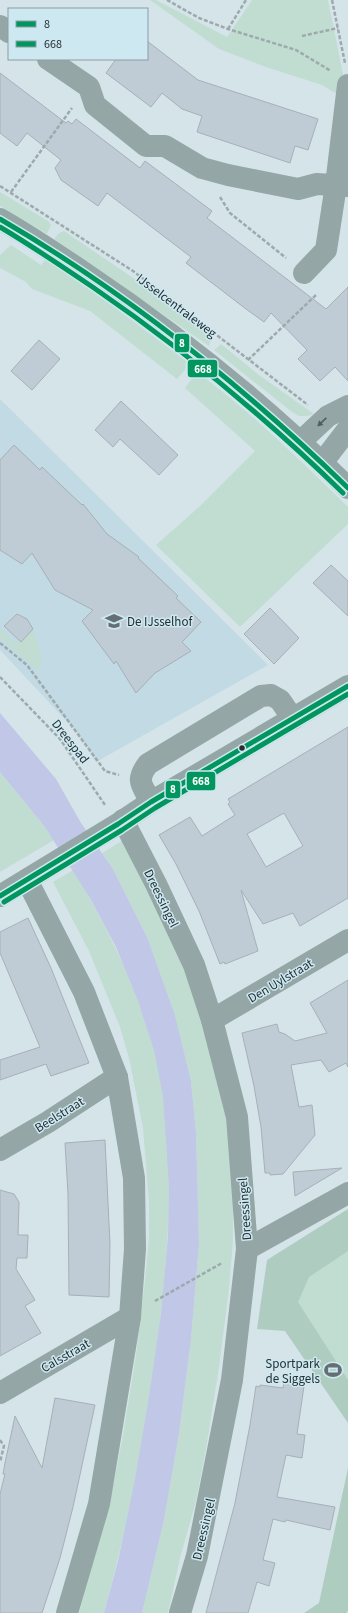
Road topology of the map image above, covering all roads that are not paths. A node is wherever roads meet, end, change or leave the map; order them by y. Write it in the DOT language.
graph roads {
  1 [pos="49,60"];
  2 [pos="343,76"];
  3 [pos="342,186"];
  4 [pos="2,225"];
  5 [pos="304,273"];
  6 [pos="348,406"];
  7 [pos="348,429"];
  8 [pos="300,442"];
  9 [pos="322,462"];
  10 [pos="348,488"];
  11 [pos="348,686"];
  12 [pos="293,719"];
  13 [pos="151,802"];
  14 [pos="120,822"];
  15 [pos="27,880"];
  16 [pos="0,896"];
  17 [pos="348,940"];
  18 [pos="212,1020"];
  19 [pos="116,1077"];
  20 [pos="0,1150"];
  21 [pos="348,1193"];
  22 [pos="247,1249"];
  23 [pos="130,1316"];
  24 [pos="0,1393"];
  25 [pos="67,1613"];
  26 [pos="180,1613"];
  1 -- 3 [label="street"];
  2 -- 3 [label="street"];
  3 -- 5 [label="street"];
  4 -- 8 [label="street, IJsselcentraleweg"];
  6 -- 8 [label="street, one-way"];
  7 -- 9 [label="street"];
  8 -- 9 [label="street, IJsselcentraleweg"];
  9 -- 10 [label="street, IJsselcentraleweg"];
  11 -- 12 [label="street"];
  12 -- 13 [label="street"];
  12 -- 13 [label="street"];
  13 -- 14 [label="street"];
  14 -- 15 [label="street"];
  14 -- 18 [label="street, Dreessingel"];
  15 -- 16 [label="street"];
  15 -- 19 [label="street"];
  17 -- 18 [label="street, Den Uylstraat"];
  18 -- 22 [label="street, Dreessingel"];
  19 -- 20 [label="street, Beelstraat"];
  19 -- 23 [label="street"];
  21 -- 22 [label="street"];
  22 -- 26 [label="street, Dreessingel"];
  23 -- 24 [label="street, Calsstraat"];
  23 -- 25 [label="street"];
}
